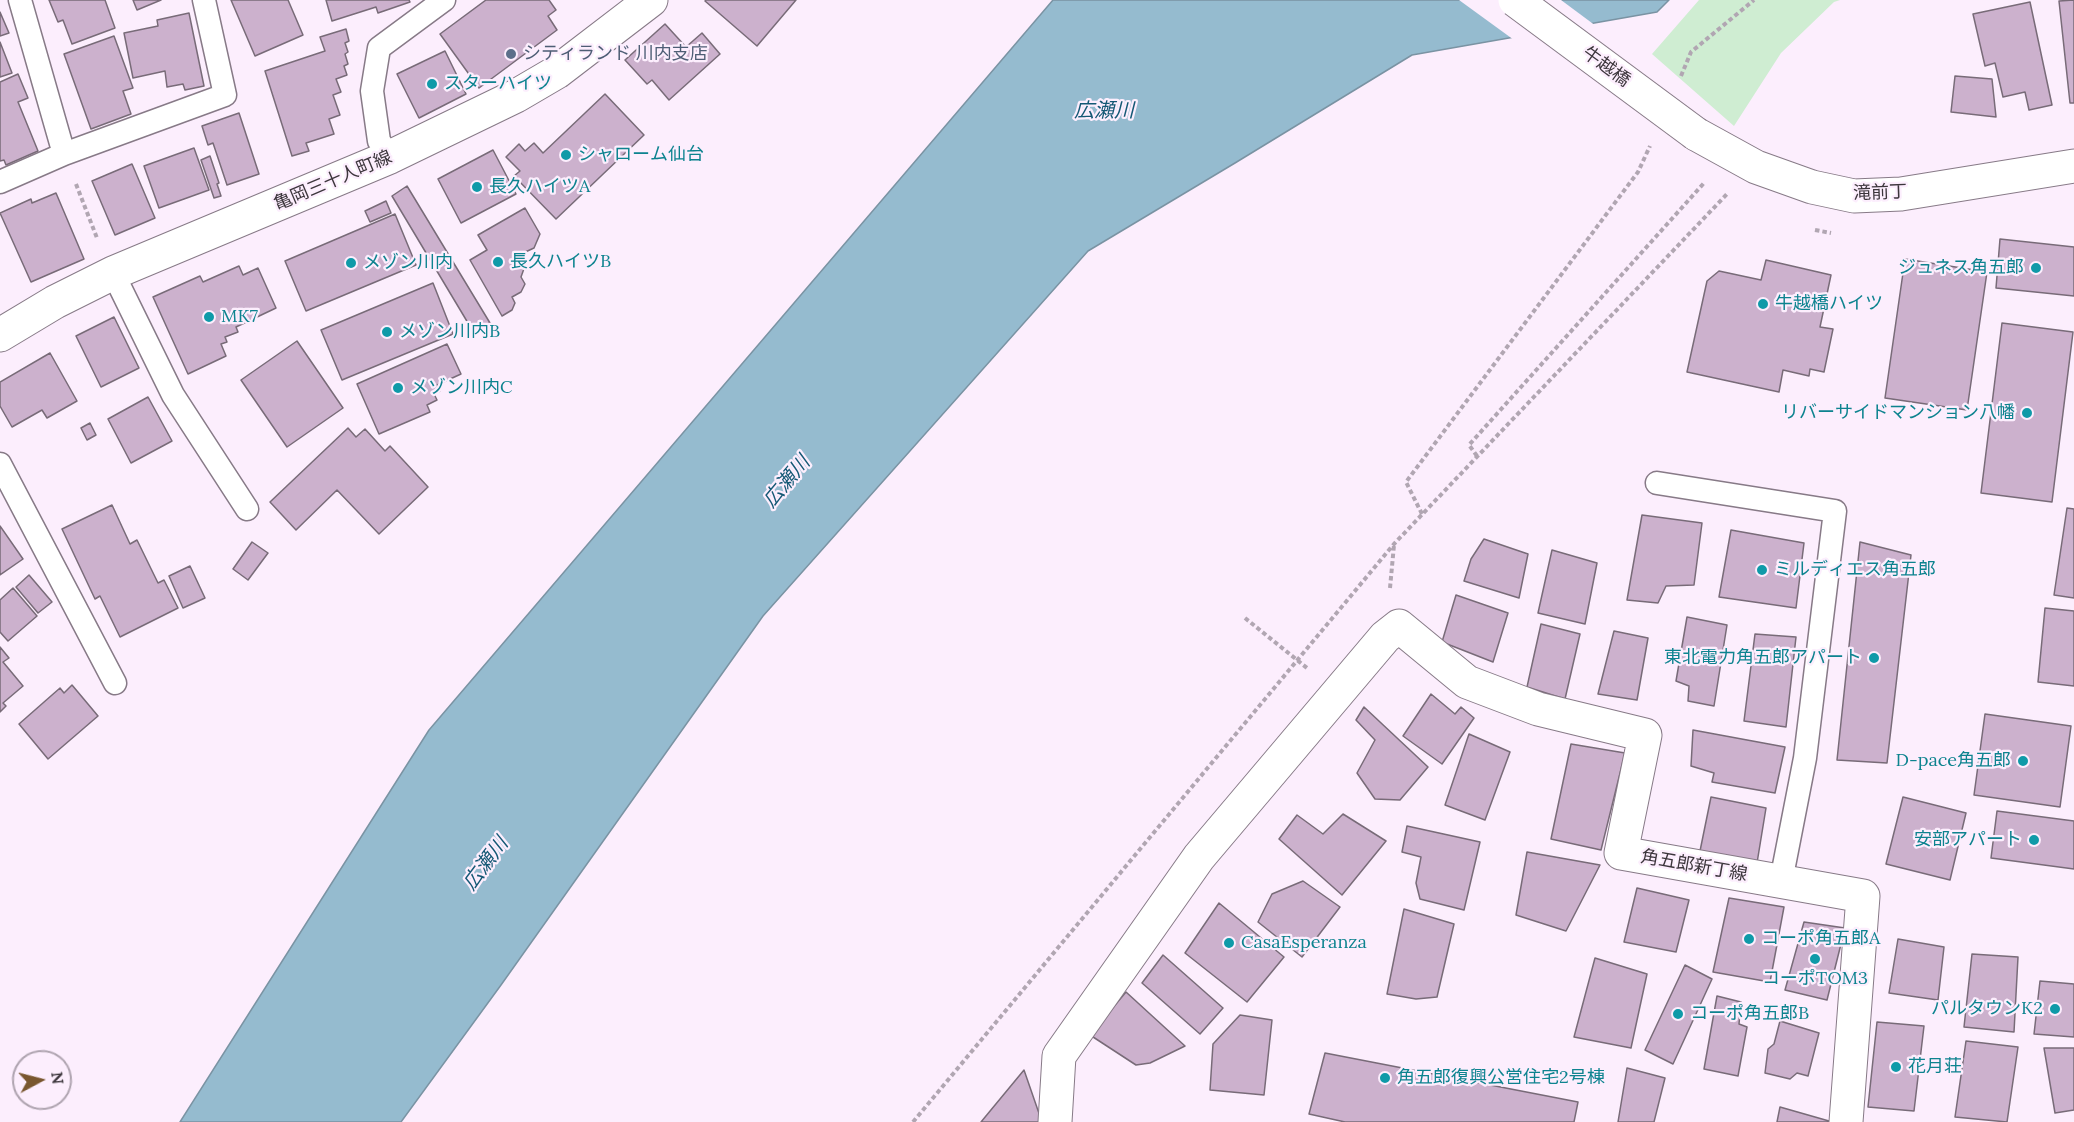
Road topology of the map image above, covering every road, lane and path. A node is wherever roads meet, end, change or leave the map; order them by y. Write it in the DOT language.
graph roads {
  1 [pos="20,0"];
  2 [pos="204,0"];
  3 [pos="444,0"];
  4 [pos="651,0"];
  5 [pos="1515,0"];
  6 [pos="1754,0"];
  7 [pos="1677,84"];
  8 [pos="1696,134"];
  9 [pos="1653,139"];
  10 [pos="64,154"];
  11 [pos="390,157"];
  12 [pos="2074,166"];
  13 [pos="74,180"];
  14 [pos="0,182"];
  15 [pos="1696,192"];
  16 [pos="1730,192"];
  17 [pos="97,239"];
  18 [pos="113,273"];
  19 [pos="0,335"];
  20 [pos="1477,456"];
  21 [pos="0,464"];
  22 [pos="1657,483"];
  23 [pos="247,509"];
  24 [pos="1422,514"];
  25 [pos="1245,618"];
  26 [pos="1298,660"];
  27 [pos="1306,667"];
  28 [pos="115,683"];
  29 [pos="1781,882"];
  30 [pos="913,1122"];
  31 [pos="1056,1122"];
  32 [pos="1846,1122"];
  1 -- 10 [label="lane"];
  2 -- 10 [label="lane"];
  3 -- 11 [label="lane"];
  4 -- 11 [label="street, 亀岡三十人町線"];
  5 -- 8 [label="street, 牛越橋, bridge"];
  6 -- 7 [label="path"];
  8 -- 12 [label="street, 滝前丁"];
  9 -- 24 [label="path"];
  10 -- 14 [label="lane"];
  11 -- 18 [label="street, 亀岡三十人町線"];
  13 -- 17 [label="path"];
  15 -- 20 [label="path"];
  16 -- 20 [label="path"];
  18 -- 19 [label="street, 亀岡三十人町線"];
  18 -- 23 [label="lane"];
  20 -- 24 [label="path"];
  21 -- 28 [label="lane"];
  22 -- 29 [label="lane"];
  24 -- 26 [label="path"];
  25 -- 26 [label="path"];
  26 -- 27 [label="path"];
  26 -- 30 [label="path"];
  29 -- 31 [label="street, 角五郎新丁線"];
  29 -- 32 [label="street, 角五郎新丁線"];
}
